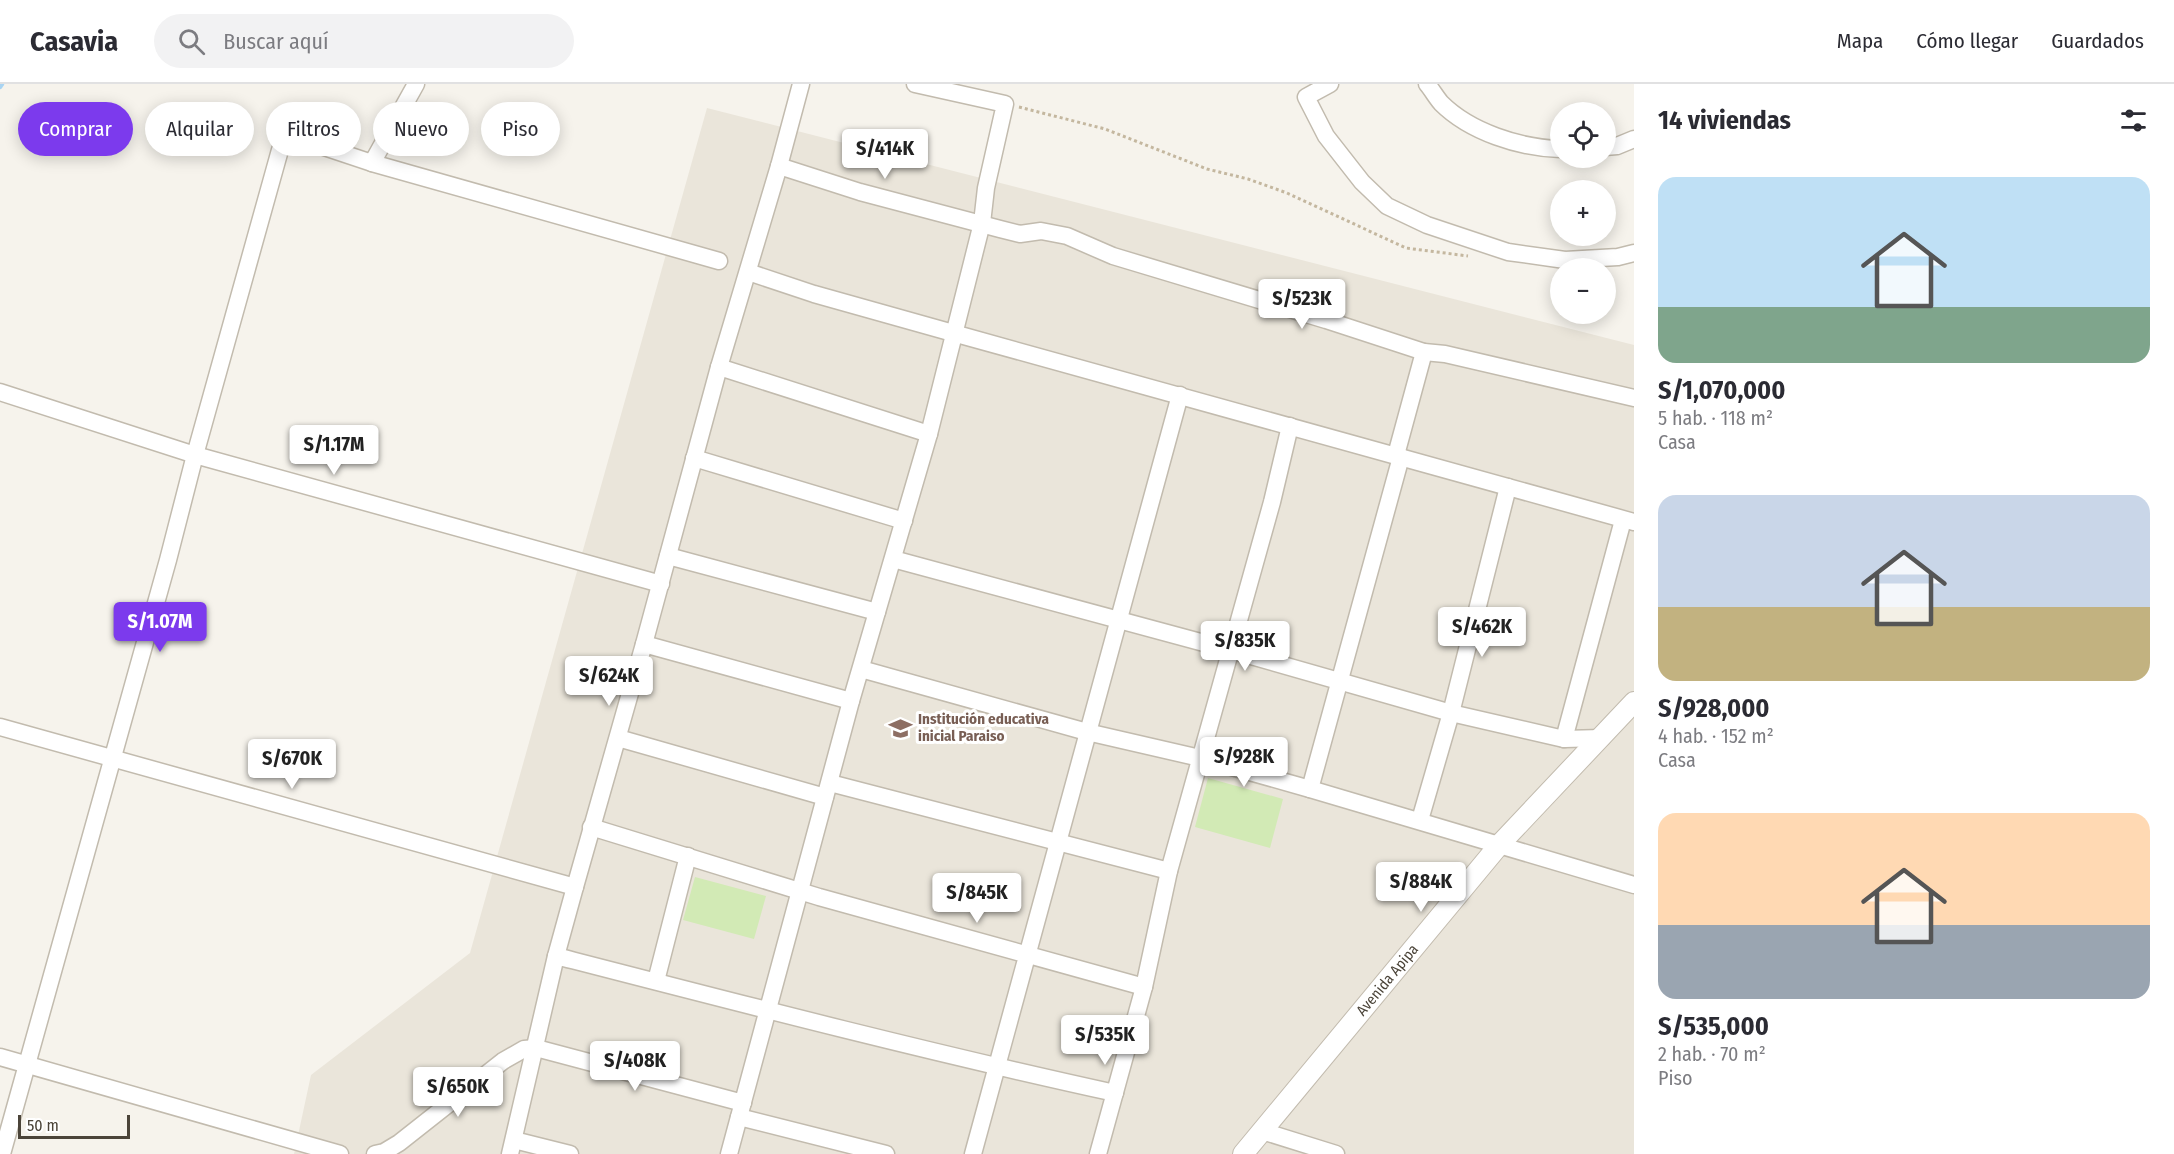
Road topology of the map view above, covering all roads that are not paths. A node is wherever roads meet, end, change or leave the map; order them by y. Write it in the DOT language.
graph roads {
  1 [pos="416,84"];
  2 [pos="801,84"];
  3 [pos="915,84"];
  4 [pos="1330,84"];
  5 [pos="1427,84"];
  6 [pos="1634,139"];
  7 [pos="1616,146"];
  8 [pos="1550,148"];
  9 [pos="372,163"];
  10 [pos="778,166"];
  11 [pos="982,223"];
  12 [pos="1634,253"];
  13 [pos="719,261"];
  14 [pos="748,272"];
  15 [pos="953,333"];
  16 [pos="1424,352"];
  17 [pos="719,368"];
  18 [pos="0,392"];
  19 [pos="1180,395"];
  20 [pos="1634,398"];
  21 [pos="1290,426"];
  22 [pos="929,434"];
  23 [pos="195,455"];
  24 [pos="1399,456"];
  25 [pos="694,458"];
  26 [pos="1508,486"];
  27 [pos="904,521"];
  28 [pos="1628,521"];
  29 [pos="668,556"];
  30 [pos="893,559"];
  31 [pos="661,584"];
  32 [pos="877,612"];
  33 [pos="1119,620"];
  34 [pos="644,644"];
  35 [pos="1230,650"];
  36 [pos="861,669"];
  37 [pos="1340,681"];
  38 [pos="852,701"];
  39 [pos="1634,702"];
  40 [pos="1451,713"];
  41 [pos="0,727"];
  42 [pos="1087,732"];
  43 [pos="618,738"];
  44 [pos="1602,738"];
  45 [pos="1564,739"];
  46 [pos="113,758"];
  47 [pos="1200,758"];
  48 [pos="1311,789"];
  49 [pos="828,790"];
  50 [pos="1420,820"];
  51 [pos="591,827"];
  52 [pos="1059,842"];
  53 [pos="1500,844"];
  54 [pos="688,856"];
  55 [pos="1169,871"];
  56 [pos="1634,885"];
  57 [pos="575,887"];
  58 [pos="800,891"];
  59 [pos="556,956"];
  60 [pos="1028,956"];
  61 [pos="656,981"];
  62 [pos="1144,987"];
  63 [pos="768,1012"];
  64 [pos="536,1048"];
  65 [pos="0,1057"];
  66 [pos="26,1064"];
  67 [pos="996,1067"];
  68 [pos="1115,1093"];
  69 [pos="741,1110"];
  70 [pos="1262,1131"];
  71 [pos="512,1147"];
  72 [pos="2,1154"];
  73 [pos="340,1154"];
  74 [pos="375,1154"];
  75 [pos="570,1154"];
  76 [pos="729,1154"];
  77 [pos="886,1154"];
  78 [pos="973,1154"];
  79 [pos="1098,1154"];
  80 [pos="1243,1154"];
  81 [pos="1336,1154"];
  1 -- 9 [label="street"];
  2 -- 10 [label="street"];
  3 -- 11 [label="street"];
  4 -- 12 [label="street"];
  5 -- 8 [label="street"];
  6 -- 7 [label="street"];
  9 -- 13 [label="street"];
  9 -- 23 [label="street"];
  10 -- 11 [label="street"];
  10 -- 14 [label="street"];
  11 -- 15 [label="street"];
  11 -- 16 [label="street"];
  14 -- 15 [label="street"];
  14 -- 17 [label="street"];
  15 -- 19 [label="street"];
  15 -- 22 [label="street"];
  16 -- 20 [label="street"];
  16 -- 24 [label="street"];
  17 -- 22 [label="street"];
  17 -- 25 [label="street"];
  18 -- 23 [label="street"];
  19 -- 21 [label="street"];
  19 -- 33 [label="street"];
  21 -- 24 [label="street"];
  21 -- 35 [label="street"];
  22 -- 27 [label="street"];
  23 -- 31 [label="street"];
  23 -- 46 [label="street"];
  24 -- 26 [label="street"];
  24 -- 37 [label="street"];
  25 -- 27 [label="street"];
  25 -- 29 [label="street"];
  26 -- 28 [label="street"];
  26 -- 40 [label="street"];
  27 -- 30 [label="street"];
  28 -- 45 [label="street"];
  29 -- 31 [label="street"];
  29 -- 32 [label="street"];
  30 -- 32 [label="street"];
  30 -- 33 [label="street"];
  31 -- 34 [label="street"];
  32 -- 36 [label="street"];
  33 -- 35 [label="street"];
  33 -- 42 [label="street"];
  34 -- 38 [label="street"];
  34 -- 43 [label="street"];
  35 -- 37 [label="street"];
  35 -- 47 [label="street"];
  36 -- 38 [label="street"];
  36 -- 42 [label="street"];
  37 -- 40 [label="street"];
  37 -- 48 [label="street"];
  38 -- 49 [label="street"];
  39 -- 44 [label="street, Avenida Apipa"];
  40 -- 45 [label="street"];
  40 -- 50 [label="street"];
  41 -- 46 [label="street"];
  42 -- 47 [label="street"];
  42 -- 52 [label="street"];
  43 -- 49 [label="street"];
  43 -- 51 [label="street"];
  44 -- 45 [label="street"];
  44 -- 53 [label="street, Avenida Apipa"];
  46 -- 57 [label="street"];
  46 -- 66 [label="street"];
  47 -- 48 [label="street"];
  47 -- 55 [label="street"];
  48 -- 50 [label="street"];
  49 -- 52 [label="street"];
  49 -- 58 [label="street"];
  50 -- 53 [label="street"];
  51 -- 54 [label="street"];
  51 -- 57 [label="street"];
  52 -- 55 [label="street"];
  52 -- 60 [label="street"];
  53 -- 56 [label="street"];
  53 -- 70 [label="street, Avenida Apipa"];
  54 -- 58 [label="street"];
  54 -- 61 [label="street"];
  55 -- 62 [label="street"];
  57 -- 59 [label="street"];
  58 -- 60 [label="street"];
  58 -- 63 [label="street"];
  59 -- 61 [label="street"];
  59 -- 64 [label="street"];
  60 -- 62 [label="street"];
  60 -- 67 [label="street"];
  61 -- 63 [label="street"];
  62 -- 68 [label="street"];
  63 -- 67 [label="street"];
  63 -- 69 [label="street"];
  64 -- 69 [label="street"];
  64 -- 71 [label="street"];
  64 -- 74 [label="street"];
  65 -- 66 [label="street"];
  66 -- 72 [label="street"];
  66 -- 73 [label="street"];
  67 -- 68 [label="street"];
  67 -- 78 [label="street"];
  68 -- 79 [label="street"];
  69 -- 76 [label="street"];
  69 -- 77 [label="street"];
  70 -- 80 [label="street, Avenida Apipa"];
  70 -- 81 [label="street"];
  71 -- 75 [label="street"];
}
